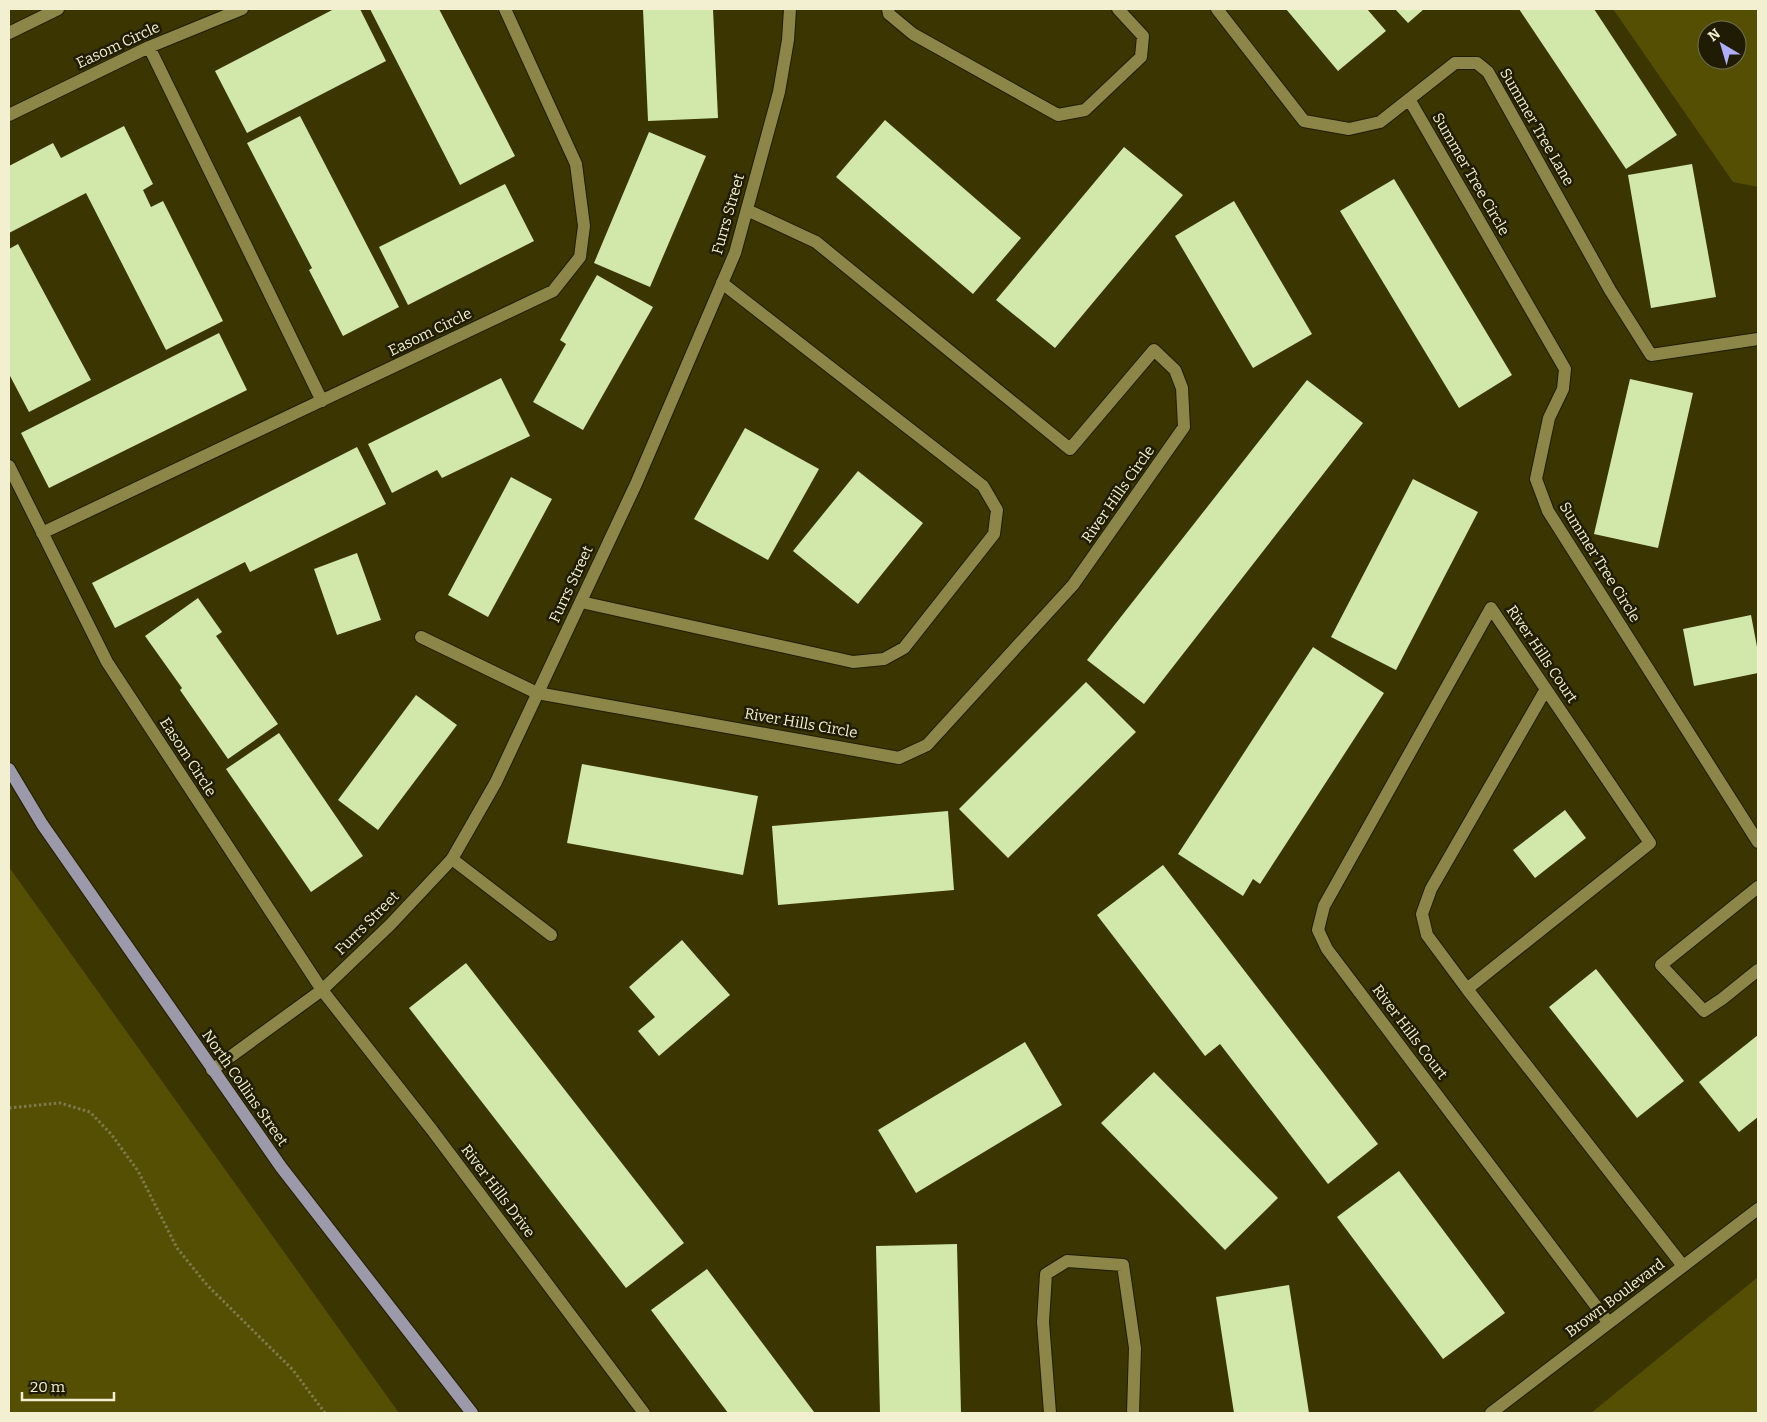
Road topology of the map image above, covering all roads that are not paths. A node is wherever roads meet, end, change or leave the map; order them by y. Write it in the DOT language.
graph roads {
  1 [pos="58,9"];
  2 [pos="242,9"];
  3 [pos="505,9"];
  4 [pos="790,9"];
  5 [pos="888,9"];
  6 [pos="1118,9"];
  7 [pos="1216,9"];
  8 [pos="9,33"];
  9 [pos="149,47"];
  10 [pos="1408,99"];
  11 [pos="9,116"];
  12 [pos="746,210"];
  13 [pos="722,283"];
  14 [pos="1758,339"];
  15 [pos="322,401"];
  16 [pos="9,466"];
  17 [pos="42,533"];
  18 [pos="581,602"];
  19 [pos="421,637"];
  20 [pos="1546,690"];
  21 [pos="538,693"];
  22 [pos="9,769"];
  23 [pos="1758,842"];
  24 [pos="452,859"];
  25 [pos="1758,887"];
  26 [pos="551,935"];
  27 [pos="1758,970"];
  28 [pos="1467,989"];
  29 [pos="322,990"];
  30 [pos="212,1070"];
  31 [pos="1758,1209"];
  32 [pos="1683,1266"];
  33 [pos="1608,1322"];
  34 [pos="472,1413"];
  35 [pos="644,1413"];
  36 [pos="1050,1413"];
  37 [pos="1133,1413"];
  38 [pos="1492,1413"];
  1 -- 8 [label="street"];
  2 -- 9 [label="street, Easom Circle"];
  3 -- 15 [label="street, Easom Circle"];
  4 -- 12 [label="street, Furrs Street"];
  5 -- 6 [label="street"];
  7 -- 10 [label="street, Summer Tree Lane"];
  9 -- 11 [label="street, Easom Circle"];
  9 -- 15 [label="street"];
  10 -- 14 [label="street, Summer Tree Lane"];
  10 -- 23 [label="street, Summer Tree Circle"];
  12 -- 13 [label="street, Furrs Street"];
  12 -- 21 [label="street, River Hills Circle"];
  13 -- 18 [label="street, Furrs Street"];
  13 -- 18 [label="street"];
  15 -- 17 [label="street, Easom Circle"];
  16 -- 17 [label="street, Easom Circle"];
  17 -- 29 [label="street, Easom Circle"];
  18 -- 21 [label="street, Furrs Street"];
  19 -- 21 [label="street"];
  20 -- 28 [label="street"];
  20 -- 28 [label="street, River Hills Court"];
  20 -- 33 [label="street, River Hills Court"];
  21 -- 24 [label="street, Furrs Street"];
  22 -- 30 [label="main road, North Collins Street"];
  24 -- 26 [label="street"];
  24 -- 29 [label="street, Furrs Street"];
  25 -- 27 [label="street"];
  28 -- 32 [label="street"];
  29 -- 30 [label="street, Furrs Street"];
  29 -- 35 [label="street, River Hills Drive"];
  30 -- 34 [label="main road, North Collins Street"];
  31 -- 32 [label="street, Brown Boulevard"];
  32 -- 33 [label="street, Brown Boulevard"];
  33 -- 38 [label="street, Brown Boulevard"];
  36 -- 37 [label="street"];
}
